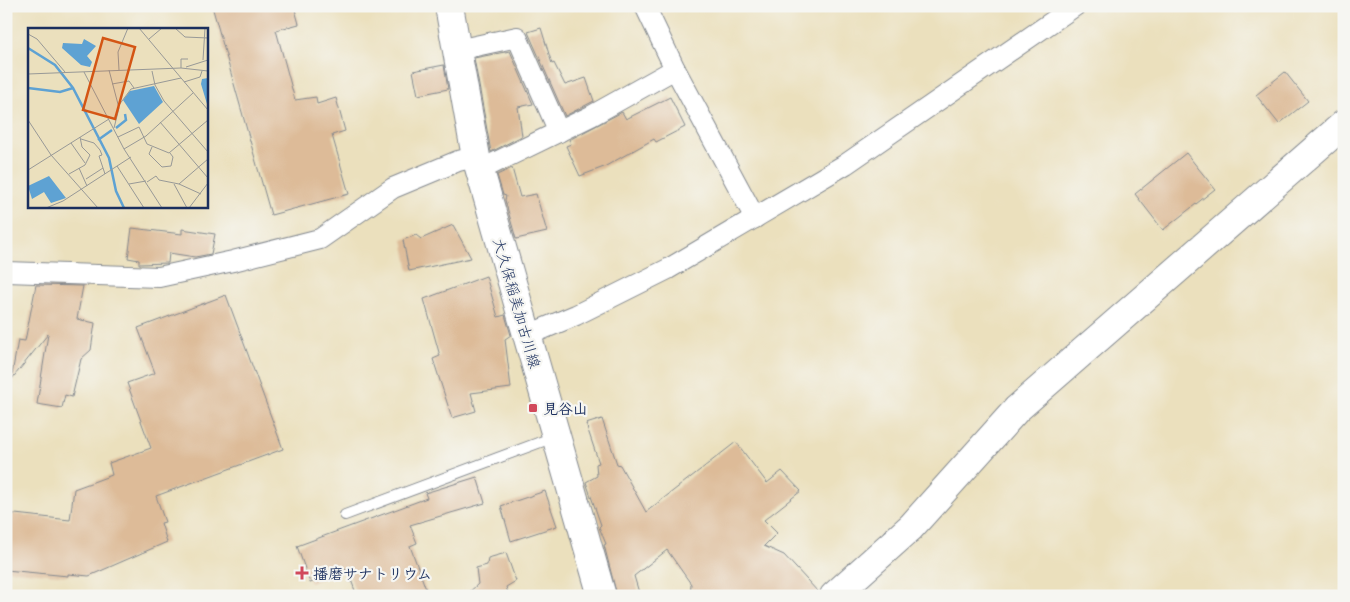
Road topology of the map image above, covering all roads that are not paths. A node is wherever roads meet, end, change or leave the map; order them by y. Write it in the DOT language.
graph roads {
  1 [pos="449,6"];
  2 [pos="645,6"];
  3 [pos="1075,6"];
  4 [pos="457,50"];
  5 [pos="675,69"];
  6 [pos="1344,124"];
  7 [pos="558,132"];
  8 [pos="478,164"];
  9 [pos="755,218"];
  10 [pos="6,272"];
  11 [pos="526,336"];
  12 [pos="555,437"];
  13 [pos="345,515"];
  14 [pos="602,596"];
  15 [pos="834,596"];
  1 -- 4 [label="street, 大久保稲美加古川線"];
  2 -- 5 [label="street"];
  3 -- 9 [label="street"];
  4 -- 7 [label="street"];
  4 -- 8 [label="street, 大久保稲美加古川線"];
  5 -- 7 [label="street"];
  5 -- 9 [label="street"];
  6 -- 15 [label="street"];
  7 -- 8 [label="street"];
  8 -- 10 [label="street"];
  8 -- 11 [label="street, 大久保稲美加古川線"];
  9 -- 11 [label="street"];
  11 -- 12 [label="street, 大久保稲美加古川線"];
  12 -- 13 [label="lane"];
  12 -- 14 [label="street, 大久保稲美加古川線"];
}
